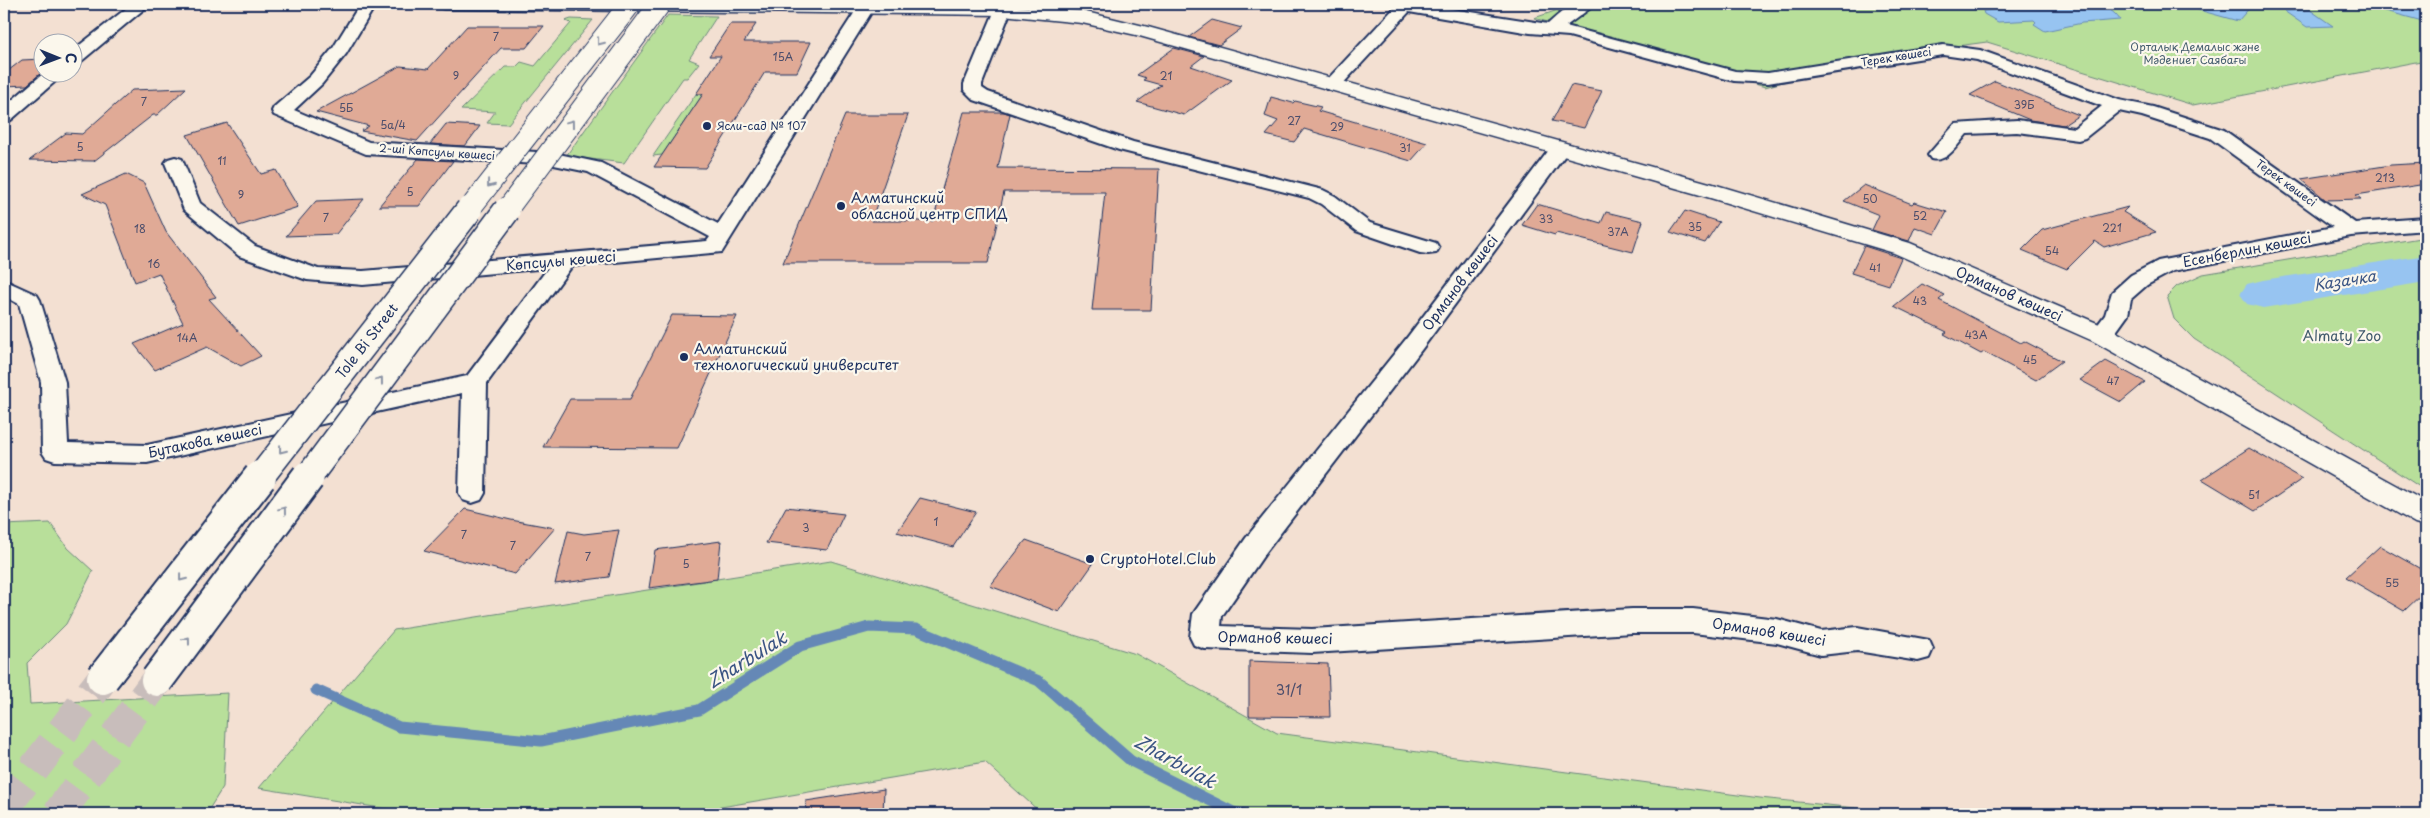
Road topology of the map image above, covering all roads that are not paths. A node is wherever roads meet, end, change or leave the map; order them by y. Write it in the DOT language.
graph roads {
  1 [pos="142,4"];
  2 [pos="368,4"];
  3 [pos="444,4"];
  4 [pos="630,4"];
  5 [pos="660,4"];
  6 [pos="1588,4"];
  7 [pos="705,5"];
  8 [pos="1406,5"];
  9 [pos="866,8"];
  10 [pos="1003,10"];
  11 [pos="1551,30"];
  12 [pos="82,52"];
  13 [pos="45,82"];
  14 [pos="1332,86"];
  15 [pos="2115,105"];
  16 [pos="4,116"];
  17 [pos="1559,150"];
  18 [pos="1938,155"];
  19 [pos="175,162"];
  20 [pos="2426,224"];
  21 [pos="2351,230"];
  22 [pos="721,234"];
  23 [pos="1428,248"];
  24 [pos="565,261"];
  25 [pos="4,287"];
  26 [pos="2102,335"];
  27 [pos="475,382"];
  28 [pos="472,494"];
  29 [pos="2426,515"];
  30 [pos="1918,649"];
  31 [pos="104,678"];
  32 [pos="158,680"];
  1 -- 12 [label="street"];
  2 -- 22 [label="street, 2-ші Көпсулы көшесі"];
  3 -- 7 [label="street, Орманов көшесі"];
  4 -- 31 [label="street, Tole Bi Street, one-way, bridge"];
  32 -- 5 [label="street, one-way, bridge"];
  6 -- 11 [label="street"];
  7 -- 9 [label="street, Орманов көшесі"];
  8 -- 11 [label="street, Терек көшесі"];
  8 -- 14 [label="street"];
  9 -- 10 [label="street, Орманов көшесі"];
  9 -- 22 [label="street, Көпсулы көшесі"];
  10 -- 14 [label="street, Орманов көшесі"];
  10 -- 23 [label="street"];
  11 -- 15 [label="street, Терек көшесі"];
  13 -- 16 [label="street"];
  14 -- 17 [label="street, Орманов көшесі"];
  15 -- 18 [label="street"];
  15 -- 21 [label="street, Терек көшесі"];
  17 -- 26 [label="street, Орманов көшесі"];
  17 -- 30 [label="street, Орманов көшесі"];
  19 -- 24 [label="street, Көпсулы көшесі"];
  20 -- 21 [label="street, Есенберлин көшесі"];
  21 -- 26 [label="street, Есенберлин көшесі"];
  22 -- 24 [label="street, Көпсулы көшесі"];
  24 -- 27 [label="street"];
  25 -- 27 [label="street, Бутакова көшесі"];
  26 -- 29 [label="street, Орманов көшесі"];
  27 -- 28 [label="street"];
}
